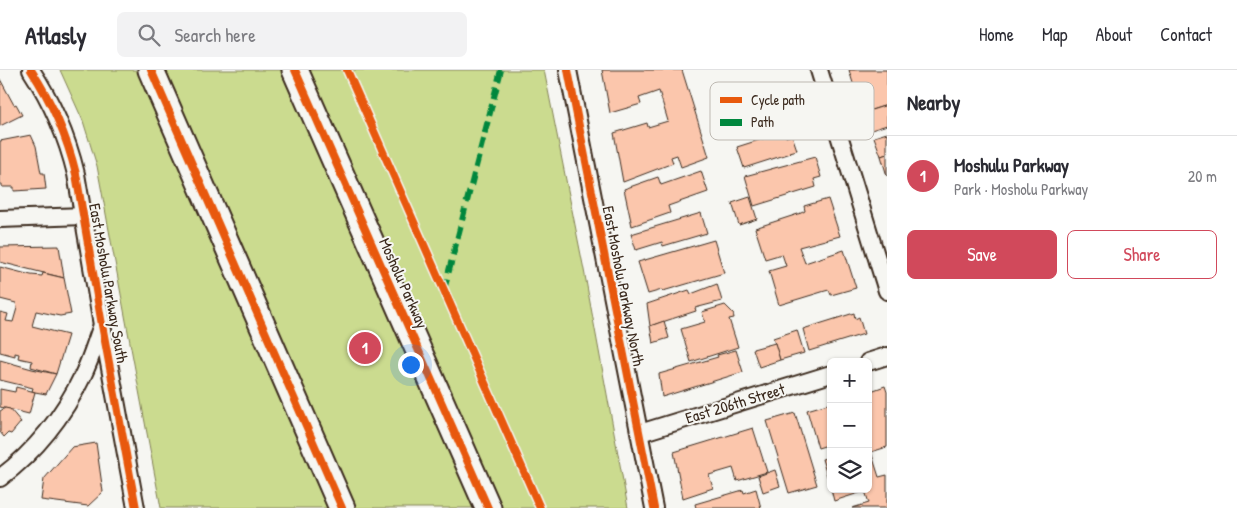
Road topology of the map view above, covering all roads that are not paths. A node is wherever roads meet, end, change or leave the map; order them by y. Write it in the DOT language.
graph roads {
  1 [pos="31,70"];
  2 [pos="151,70"];
  3 [pos="294,70"];
  4 [pos="568,70"];
  5 [pos="818,70"];
  6 [pos="822,82"];
  7 [pos="840,140"];
  8 [pos="84,216"];
  9 [pos="0,219"];
  10 [pos="887,291"];
  11 [pos="102,325"];
  12 [pos="887,356"];
  13 [pos="872,361"];
  14 [pos="827,375"];
  15 [pos="640,433"];
  16 [pos="0,478"];
  17 [pos="136,508"];
  18 [pos="342,508"];
  19 [pos="488,508"];
  20 [pos="654,508"];
  1 -- 8 [label="street, East Mosholu Parkway South"];
  2 -- 18 [label="main road"];
  3 -- 19 [label="main road, Mosholu Parkway"];
  4 -- 15 [label="street, East Mosholu Parkway North"];
  5 -- 6 [label="street"];
  7 -- 10 [label="street"];
  8 -- 9 [label="street"];
  8 -- 11 [label="street, East Mosholu Parkway South"];
  11 -- 16 [label="street"];
  11 -- 17 [label="street, East Mosholu Parkway South"];
  12 -- 13 [label="street"];
  14 -- 15 [label="street, East 206th Street"];
  15 -- 20 [label="street, East Mosholu Parkway North"];
}
